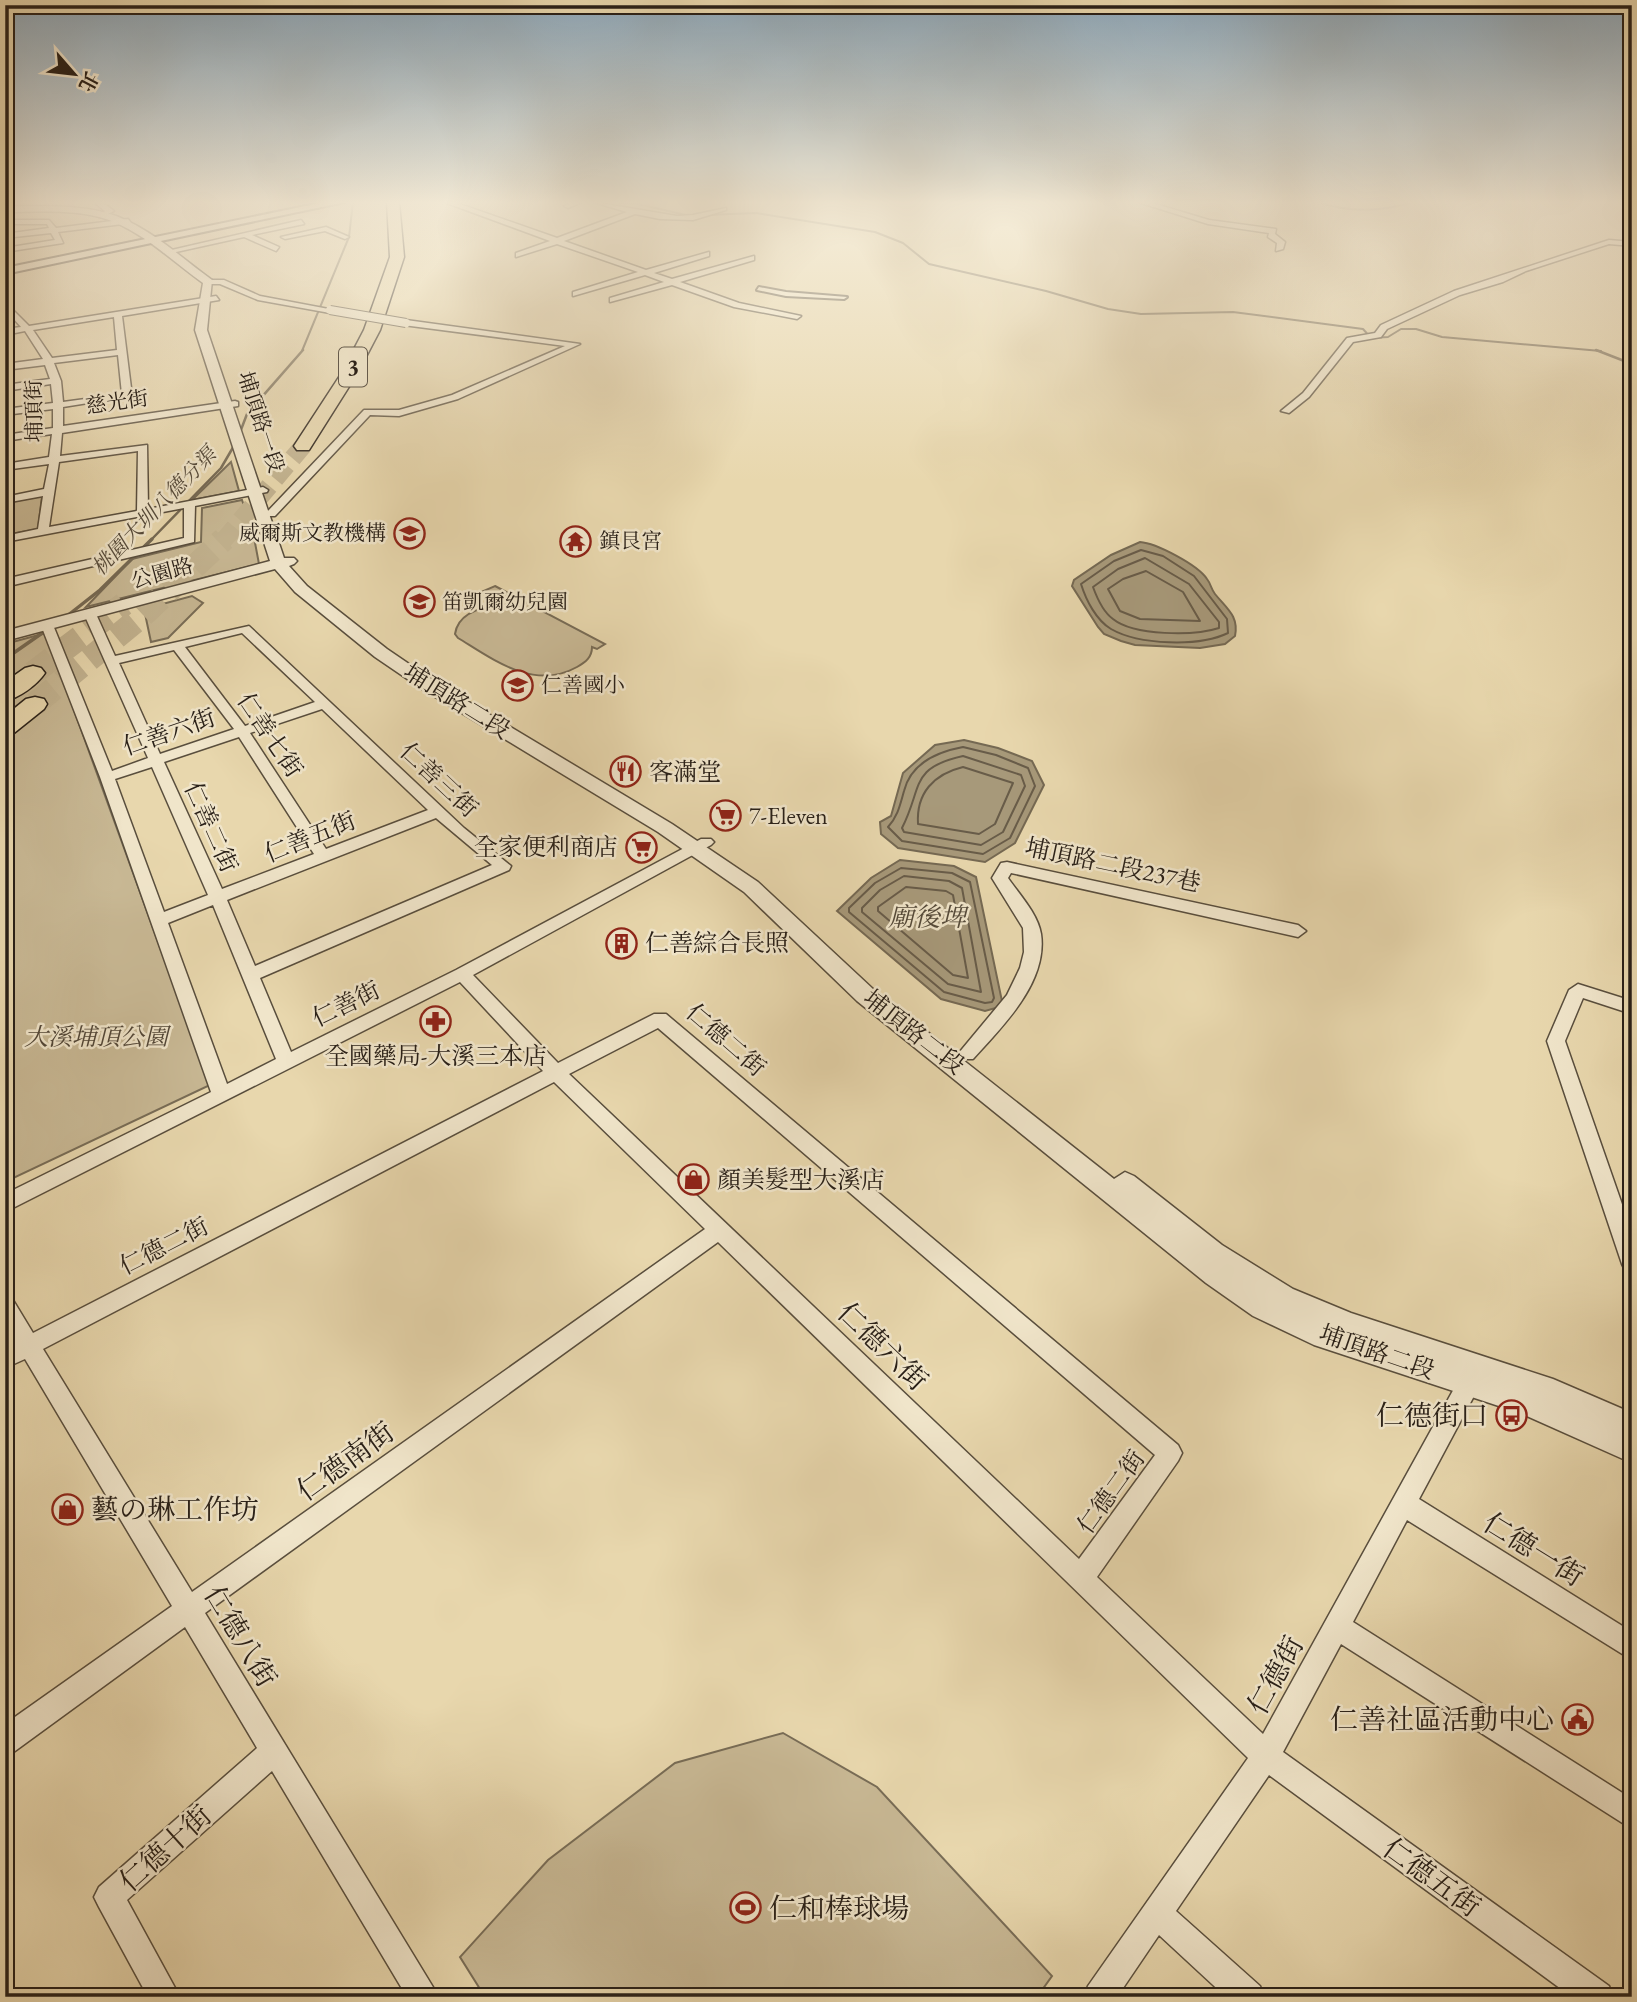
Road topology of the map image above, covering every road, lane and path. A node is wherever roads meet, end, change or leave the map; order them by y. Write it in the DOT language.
graph roads {
  1 [pos="212,295"];
  2 [pos="251,295"];
  3 [pos="361,295"];
  4 [pos="384,295"];
  5 [pos="628,295"];
  6 [pos="710,295"];
  7 [pos="814,295"];
  8 [pos="1452,295"];
  9 [pos="844,297"];
  10 [pos="212,299"];
  11 [pos="613,300"];
  12 [pos="5,304"];
  13 [pos="118,316"];
  14 [pos="797,316"];
  15 [pos="29,329"];
  16 [pos="350,330"];
  17 [pos="5,332"];
  18 [pos="122,352"];
  19 [pos="340,355"];
  20 [pos="49,361"];
  21 [pos="5,367"];
  22 [pos="56,381"];
  23 [pos="5,388"];
  24 [pos="316,394"];
  25 [pos="57,405"];
  26 [pos="231,405"];
  27 [pos="1286,411"];
  28 [pos="5,412"];
  29 [pos="324,412"];
  30 [pos="304,413"];
  31 [pos="57,430"];
  32 [pos="5,438"];
  33 [pos="303,446"];
  34 [pos="52,460"];
  35 [pos="5,467"];
  36 [pos="259,491"];
  37 [pos="48,492"];
  38 [pos="5,500"];
  39 [pos="190,505"];
  40 [pos="142,513"];
  41 [pos="267,517"];
  42 [pos="43,531"];
  43 [pos="5,539"];
  44 [pos="284,562"];
  45 [pos="5,583"];
  46 [pos="90,614"];
  47 [pos="47,625"];
  48 [pos="5,636"];
  49 [pos="177,645"];
  50 [pos="110,660"];
  51 [pos="33,673"];
  52 [pos="5,694"];
  53 [pos="325,703"];
  54 [pos="35,704"];
  55 [pos="5,728"];
  56 [pos="242,731"];
  57 [pos="156,761"];
  58 [pos="107,777"];
  59 [pos="439,811"];
  60 [pos="700,845"];
  61 [pos="322,855"];
  62 [pos="218,898"];
  63 [pos="159,920"];
  64 [pos="1298,931"];
  65 [pos="462,974"];
  66 [pos="249,976"];
  67 [pos="1632,1008"];
  68 [pos="967,1054"];
  69 [pos="286,1061"];
  70 [pos="556,1073"];
  71 [pos="221,1093"];
  72 [pos="5,1204"];
  73 [pos="719,1230"];
  74 [pos="1632,1264"];
  75 [pos="5,1307"];
  76 [pos="17,1352"];
  77 [pos="1474,1375"];
  78 [pos="1632,1428"];
  79 [pos="1632,1448"];
  80 [pos="1404,1504"];
  81 [pos="1081,1578"];
  82 [pos="188,1610"];
  83 [pos="1337,1627"];
  84 [pos="1632,1647"];
  85 [pos="5,1741"];
  86 [pos="274,1751"];
  87 [pos="1266,1756"];
  88 [pos="1632,1815"];
  89 [pos="1157,1913"];
  90 [pos="165,1997"];
  91 [pos="424,1997"];
  92 [pos="1099,1997"];
  93 [pos="1250,1997"];
  94 [pos="1598,1997"];
  1 -- 10 [label="street, 埔頂路一段"];
  2 -- 41 [label="street, bridge"];
  3 -- 16 [label="highway, 3"];
  4 -- 29 [label="highway, 3"];
  5 -- 11 [label="street"];
  6 -- 14 [label="street"];
  7 -- 9 [label="street"];
  8 -- 27 [label="street"];
  10 -- 13 [label="street"];
  10 -- 26 [label="street, 埔頂路一段"];
  12 -- 15 [label="street, 埔頂街"];
  13 -- 15 [label="street"];
  13 -- 18 [label="street"];
  15 -- 17 [label="street"];
  15 -- 20 [label="street, 埔頂街"];
  18 -- 20 [label="street"];
  18 -- 25 [label="street"];
  19 -- 24 [label="highway, 3"];
  20 -- 21 [label="street"];
  20 -- 22 [label="street, 埔頂街"];
  22 -- 23 [label="street"];
  22 -- 25 [label="street, 埔頂街"];
  25 -- 28 [label="street"];
  25 -- 31 [label="street, 埔頂街"];
  26 -- 31 [label="street, 慈光街"];
  26 -- 36 [label="street, 埔頂路一段"];
  29 -- 30 [label="highway"];
  29 -- 33 [label="highway, 3"];
  31 -- 32 [label="street, 慈光街"];
  31 -- 34 [label="street, 埔頂街"];
  34 -- 35 [label="street"];
  34 -- 37 [label="street, 埔頂街"];
  34 -- 40 [label="street"];
  36 -- 39 [label="street"];
  36 -- 41 [label="street, 埔頂路一段"];
  37 -- 38 [label="street"];
  37 -- 42 [label="street, 埔頂街"];
  39 -- 40 [label="street"];
  39 -- 45 [label="street"];
  40 -- 42 [label="street"];
  41 -- 44 [label="street, 埔頂路二段"];
  42 -- 43 [label="street"];
  44 -- 46 [label="street, 公園路"];
  44 -- 60 [label="street, 埔頂路二段"];
  46 -- 47 [label="street, 公園路"];
  46 -- 50 [label="street, 仁善二街"];
  47 -- 48 [label="street, 公園路"];
  47 -- 58 [label="street"];
  49 -- 50 [label="street, 仁善三街"];
  49 -- 53 [label="street, 仁善三街"];
  49 -- 56 [label="street, 仁善七街"];
  50 -- 57 [label="street, 仁善二街"];
  51 -- 52 [label="highway"];
  53 -- 56 [label="street, 仁善六街"];
  53 -- 59 [label="street, 仁善三街"];
  54 -- 55 [label="highway"];
  56 -- 57 [label="street, 仁善六街"];
  56 -- 61 [label="street, 仁善七街"];
  57 -- 58 [label="street, 仁善六街"];
  57 -- 62 [label="street, 仁善二街"];
  58 -- 63 [label="street"];
  59 -- 61 [label="street, 仁善五街"];
  59 -- 66 [label="street, 仁善三街"];
  60 -- 65 [label="street, 仁善街"];
  60 -- 68 [label="street, 埔頂路二段"];
  60 -- 77 [label="street, 埔頂路二段"];
  61 -- 62 [label="street, 仁善五街"];
  62 -- 63 [label="street, 仁善五街"];
  62 -- 66 [label="street, 仁善二街"];
  63 -- 71 [label="street"];
  64 -- 68 [label="street, 埔頂路二段237巷"];
  65 -- 69 [label="street, 仁善街"];
  65 -- 70 [label="street, 仁德六街"];
  66 -- 69 [label="street, 仁善二街"];
  67 -- 74 [label="street"];
  68 -- 77 [label="street, 埔頂路二段"];
  69 -- 71 [label="street, 仁善街"];
  70 -- 73 [label="street, 仁德六街"];
  70 -- 76 [label="street, 仁德二街"];
  70 -- 81 [label="street, 仁德二街"];
  71 -- 72 [label="street, 仁善街"];
  73 -- 81 [label="street, 仁德六街"];
  73 -- 82 [label="street, 仁德南街"];
  75 -- 76 [label="street, 仁德八街"];
  76 -- 82 [label="street, 仁德八街"];
  77 -- 78 [label="street, 埔頂路二段"];
  77 -- 79 [label="street, 埔頂路二段"];
  77 -- 80 [label="street, 仁德街"];
  80 -- 83 [label="street, 仁德街"];
  80 -- 84 [label="street, 仁德一街"];
  81 -- 87 [label="street, 仁德六街"];
  82 -- 85 [label="street, 仁德南街"];
  82 -- 86 [label="street, 仁德八街"];
  83 -- 87 [label="street, 仁德街"];
  83 -- 88 [label="street"];
  86 -- 90 [label="street, 仁德十街"];
  86 -- 91 [label="street, 仁德八街"];
  87 -- 89 [label="street, 仁德街"];
  87 -- 94 [label="street, 仁德五街"];
  89 -- 92 [label="street, 仁德街"];
  89 -- 93 [label="street"];
}
